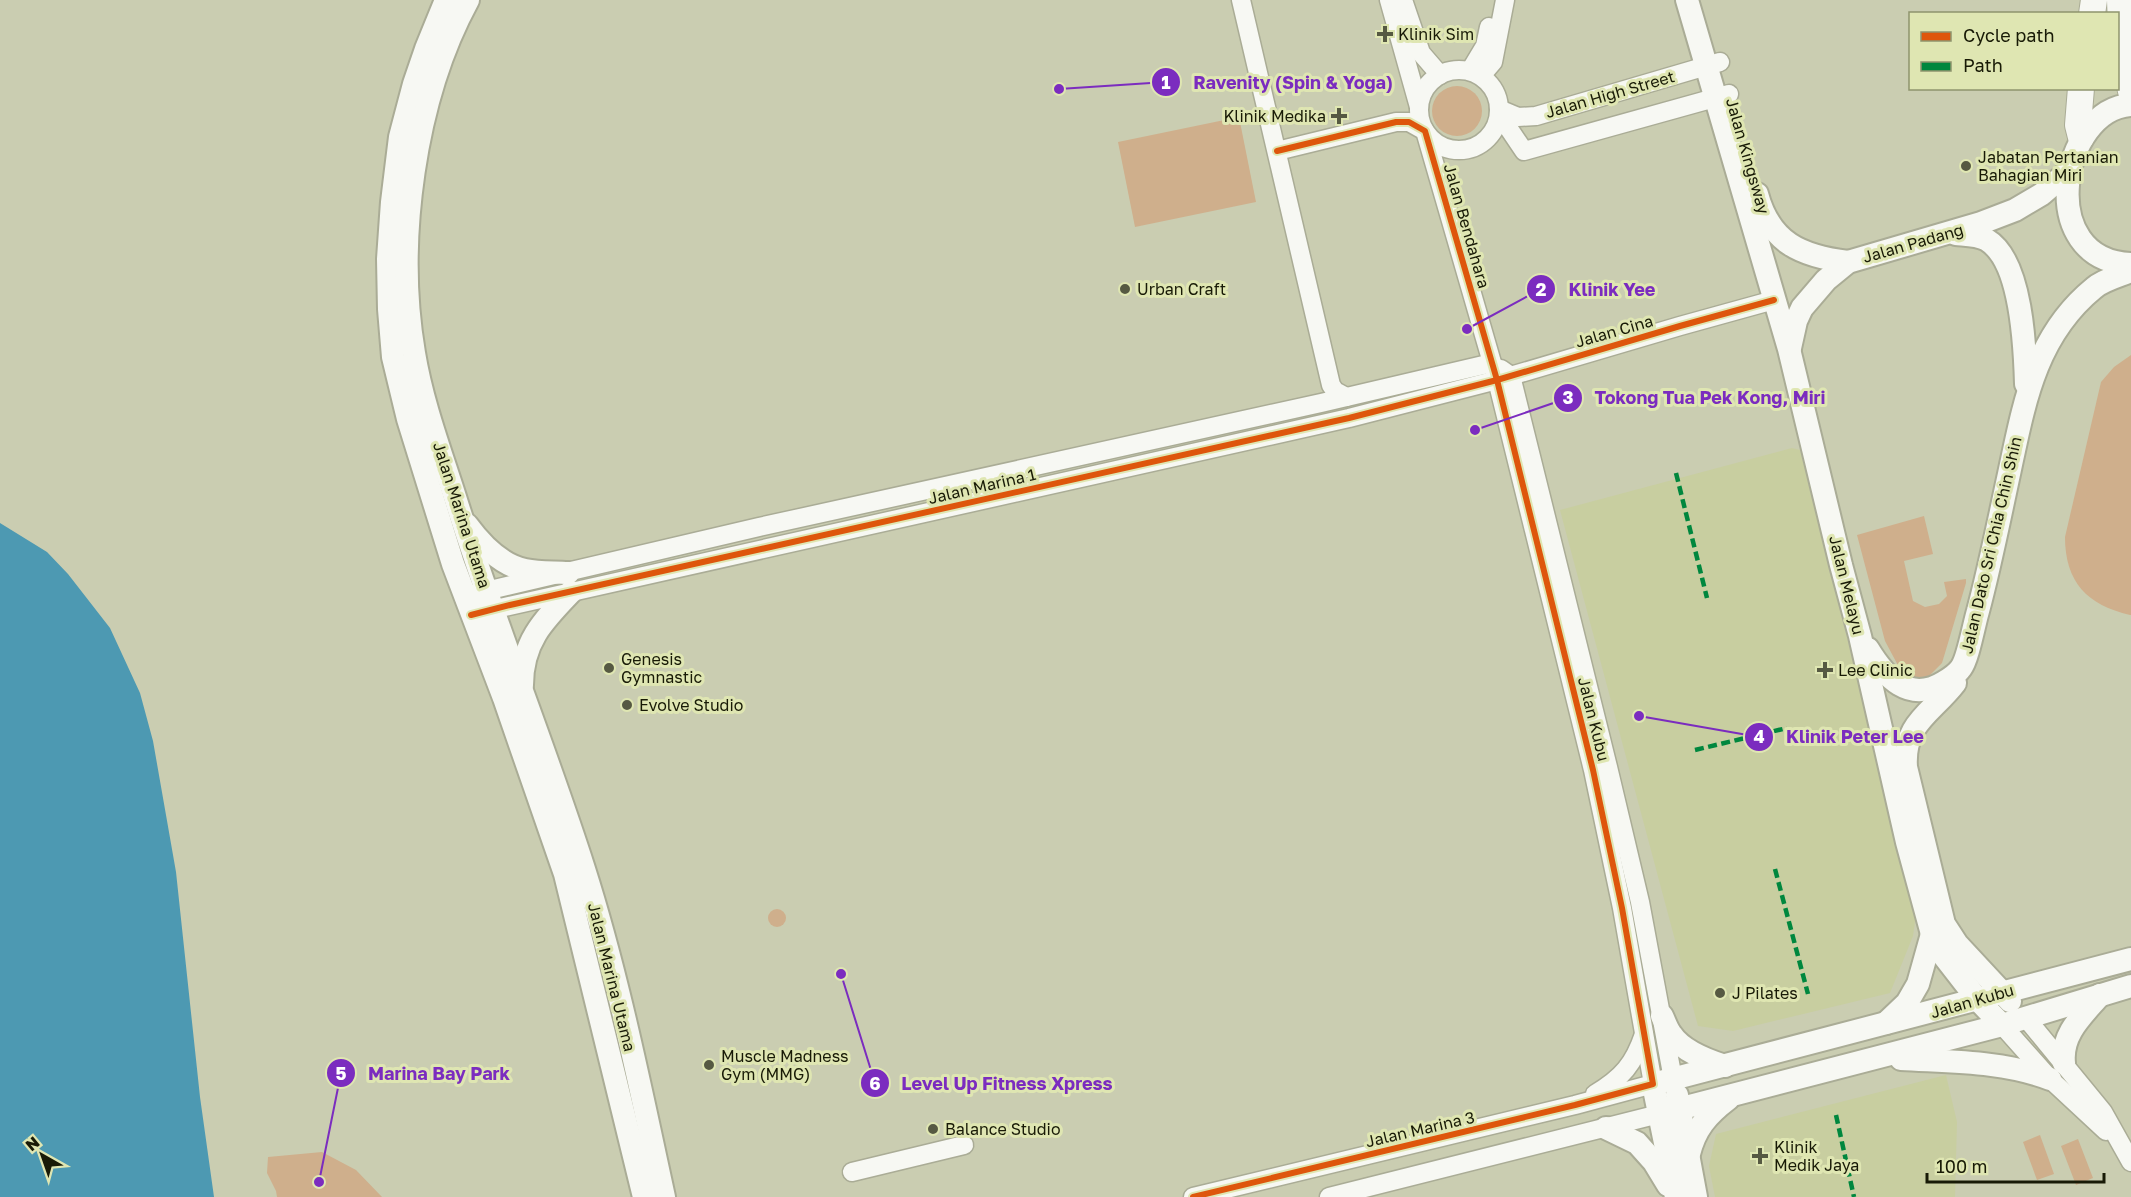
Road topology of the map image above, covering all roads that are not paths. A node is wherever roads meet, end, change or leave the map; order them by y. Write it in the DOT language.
graph roads {
  1 [pos="446,0"];
  2 [pos="468,0"];
  3 [pos="1241,0"];
  4 [pos="1389,0"];
  5 [pos="1403,0"];
  6 [pos="1495,0"];
  7 [pos="1505,0"];
  8 [pos="1688,0"];
  9 [pos="1702,0"];
  10 [pos="2120,0"];
  11 [pos="1713,64"];
  12 [pos="1475,74"];
  13 [pos="1440,75"];
  14 [pos="2081,90"];
  15 [pos="2131,91"];
  16 [pos="1722,96"];
  17 [pos="2131,105"];
  18 [pos="1419,107"];
  19 [pos="1499,112"];
  20 [pos="1425,131"];
  21 [pos="2081,137"];
  22 [pos="1277,151"];
  23 [pos="2071,169"];
  24 [pos="1948,233"];
  25 [pos="1848,262"];
  26 [pos="2131,264"];
  27 [pos="2131,272"];
  28 [pos="2131,284"];
  29 [pos="1774,300"];
  30 [pos="2068,313"];
  31 [pos="1789,349"];
  32 [pos="1500,373"];
  33 [pos="2026,395"];
  34 [pos="1346,397"];
  35 [pos="462,520"];
  36 [pos="570,583"];
  37 [pos="479,602"];
  38 [pos="1860,636"];
  39 [pos="1962,668"];
  40 [pos="522,691"];
  41 [pos="1932,934"];
  42 [pos="2131,959"];
  43 [pos="2131,986"];
  44 [pos="2002,992"];
  45 [pos="2100,995"];
  46 [pos="1978,1000"];
  47 [pos="1662,1016"];
  48 [pos="2026,1018"];
  49 [pos="2002,1025"];
  50 [pos="1883,1026"];
  51 [pos="1644,1034"];
  52 [pos="1883,1057"];
  53 [pos="1725,1066"];
  54 [pos="2057,1071"];
  55 [pos="1663,1082"];
  56 [pos="1734,1095"];
  57 [pos="1575,1105"];
  58 [pos="1669,1111"];
  59 [pos="1605,1128"];
  60 [pos="964,1145"];
  61 [pos="1689,1156"];
  62 [pos="2131,1162"];
  63 [pos="852,1172"];
  64 [pos="644,1197"];
  65 [pos="664,1197"];
  66 [pos="1193,1197"];
  67 [pos="1329,1197"];
  68 [pos="1675,1197"];
  69 [pos="1696,1197"];
  1 -- 37 [label="main road, Jalan Marina Utama"];
  2 -- 35 [label="main road, Jalan Marina Utama"];
  3 -- 22 [label="street"];
  4 -- 18 [label="street"];
  5 -- 13 [label="street"];
  6 -- 12 [label="street"];
  7 -- 12 [label="street"];
  8 -- 11 [label="main road, Jalan Kingsway"];
  9 -- 11 [label="main road, Jalan Kingsway"];
  10 -- 15 [label="highway"];
  11 -- 16 [label="main road, Jalan Kingsway"];
  11 -- 19 [label="street, Jalan High Street"];
  12 -- 13 [label="street"];
  12 -- 19 [label="street"];
  13 -- 18 [label="street"];
  14 -- 21 [label="highway"];
  16 -- 19 [label="street, Jalan High Street"];
  16 -- 25 [label="main road, Jalan Kingsway"];
  16 -- 29 [label="main road, Jalan Kingsway"];
  17 -- 21 [label="main road"];
  18 -- 20 [label="street"];
  19 -- 20 [label="street"];
  20 -- 22 [label="street"];
  20 -- 32 [label="street, Jalan Bendahara"];
  21 -- 23 [label="main road"];
  22 -- 34 [label="street"];
  23 -- 24 [label="main road, Jalan Padang"];
  23 -- 26 [label="main road"];
  24 -- 25 [label="main road, Jalan Padang"];
  24 -- 33 [label="main road, Jalan Dato Sri Chia Chin Shin"];
  25 -- 31 [label="main road, Jalan Padang"];
  27 -- 30 [label="main road, Jalan Dato Sri Chia Chin Shin"];
  28 -- 30 [label="main road"];
  29 -- 31 [label="main road, Jalan Melayu"];
  29 -- 32 [label="street, Jalan Cina"];
  30 -- 33 [label="main road, Jalan Dato Sri Chia Chin Shin"];
  31 -- 38 [label="main road, Jalan Melayu"];
  32 -- 34 [label="street, Jalan Marina 1"];
  32 -- 36 [label="street, Jalan Marina 1"];
  32 -- 47 [label="street, Jalan Kubu"];
  32 -- 51 [label="street, Jalan Kubu"];
  33 -- 39 [label="main road, Jalan Dato Sri Chia Chin Shin"];
  34 -- 36 [label="street, Jalan Marina 1"];
  35 -- 36 [label="main road"];
  35 -- 37 [label="main road, Jalan Marina Utama"];
  36 -- 37 [label="street, Jalan Marina 1"];
  36 -- 40 [label="main road"];
  37 -- 40 [label="main road, Jalan Marina Utama"];
  37 -- 64 [label="main road, Jalan Marina Utama"];
  38 -- 39 [label="main road, Jalan Dato Sri Chia Chin Shin"];
  38 -- 41 [label="main road, Jalan Melayu"];
  39 -- 44 [label="main road"];
  40 -- 65 [label="main road, Jalan Marina Utama"];
  41 -- 46 [label="main road, Jalan Melayu"];
  41 -- 50 [label="main road"];
  42 -- 44 [label="main road, Jalan Kubu"];
  43 -- 45 [label="main road, Jalan Kubu"];
  44 -- 46 [label="main road, Jalan Kubu"];
  44 -- 48 [label="main road"];
  45 -- 48 [label="main road, Jalan Kubu"];
  45 -- 54 [label="main road"];
  46 -- 49 [label="main road, Jalan Melayu"];
  46 -- 50 [label="main road, Jalan Kubu"];
  47 -- 53 [label="main road"];
  47 -- 55 [label="street, Jalan Kubu"];
  48 -- 49 [label="main road, Jalan Kubu"];
  48 -- 54 [label="street"];
  49 -- 52 [label="main road, Jalan Kubu"];
  49 -- 54 [label="street"];
  50 -- 53 [label="main road, Jalan Kubu"];
  51 -- 55 [label="street, Jalan Kubu"];
  51 -- 57 [label="street"];
  52 -- 54 [label="main road"];
  52 -- 56 [label="main road, Jalan Kubu"];
  53 -- 55 [label="main road, Jalan Kubu"];
  54 -- 62 [label="street"];
  55 -- 57 [label="street, Jalan Marina 3"];
  55 -- 58 [label="main road, Jalan Kubu"];
  56 -- 58 [label="main road, Jalan Kubu"];
  56 -- 61 [label="main road"];
  57 -- 66 [label="street, Jalan Marina 3"];
  58 -- 59 [label="street"];
  58 -- 61 [label="main road, Jalan Kubu"];
  58 -- 68 [label="main road, Jalan Kubu"];
  59 -- 67 [label="street"];
  59 -- 68 [label="main road"];
  60 -- 63 [label="street"];
  61 -- 69 [label="main road, Jalan Kubu"];
}
